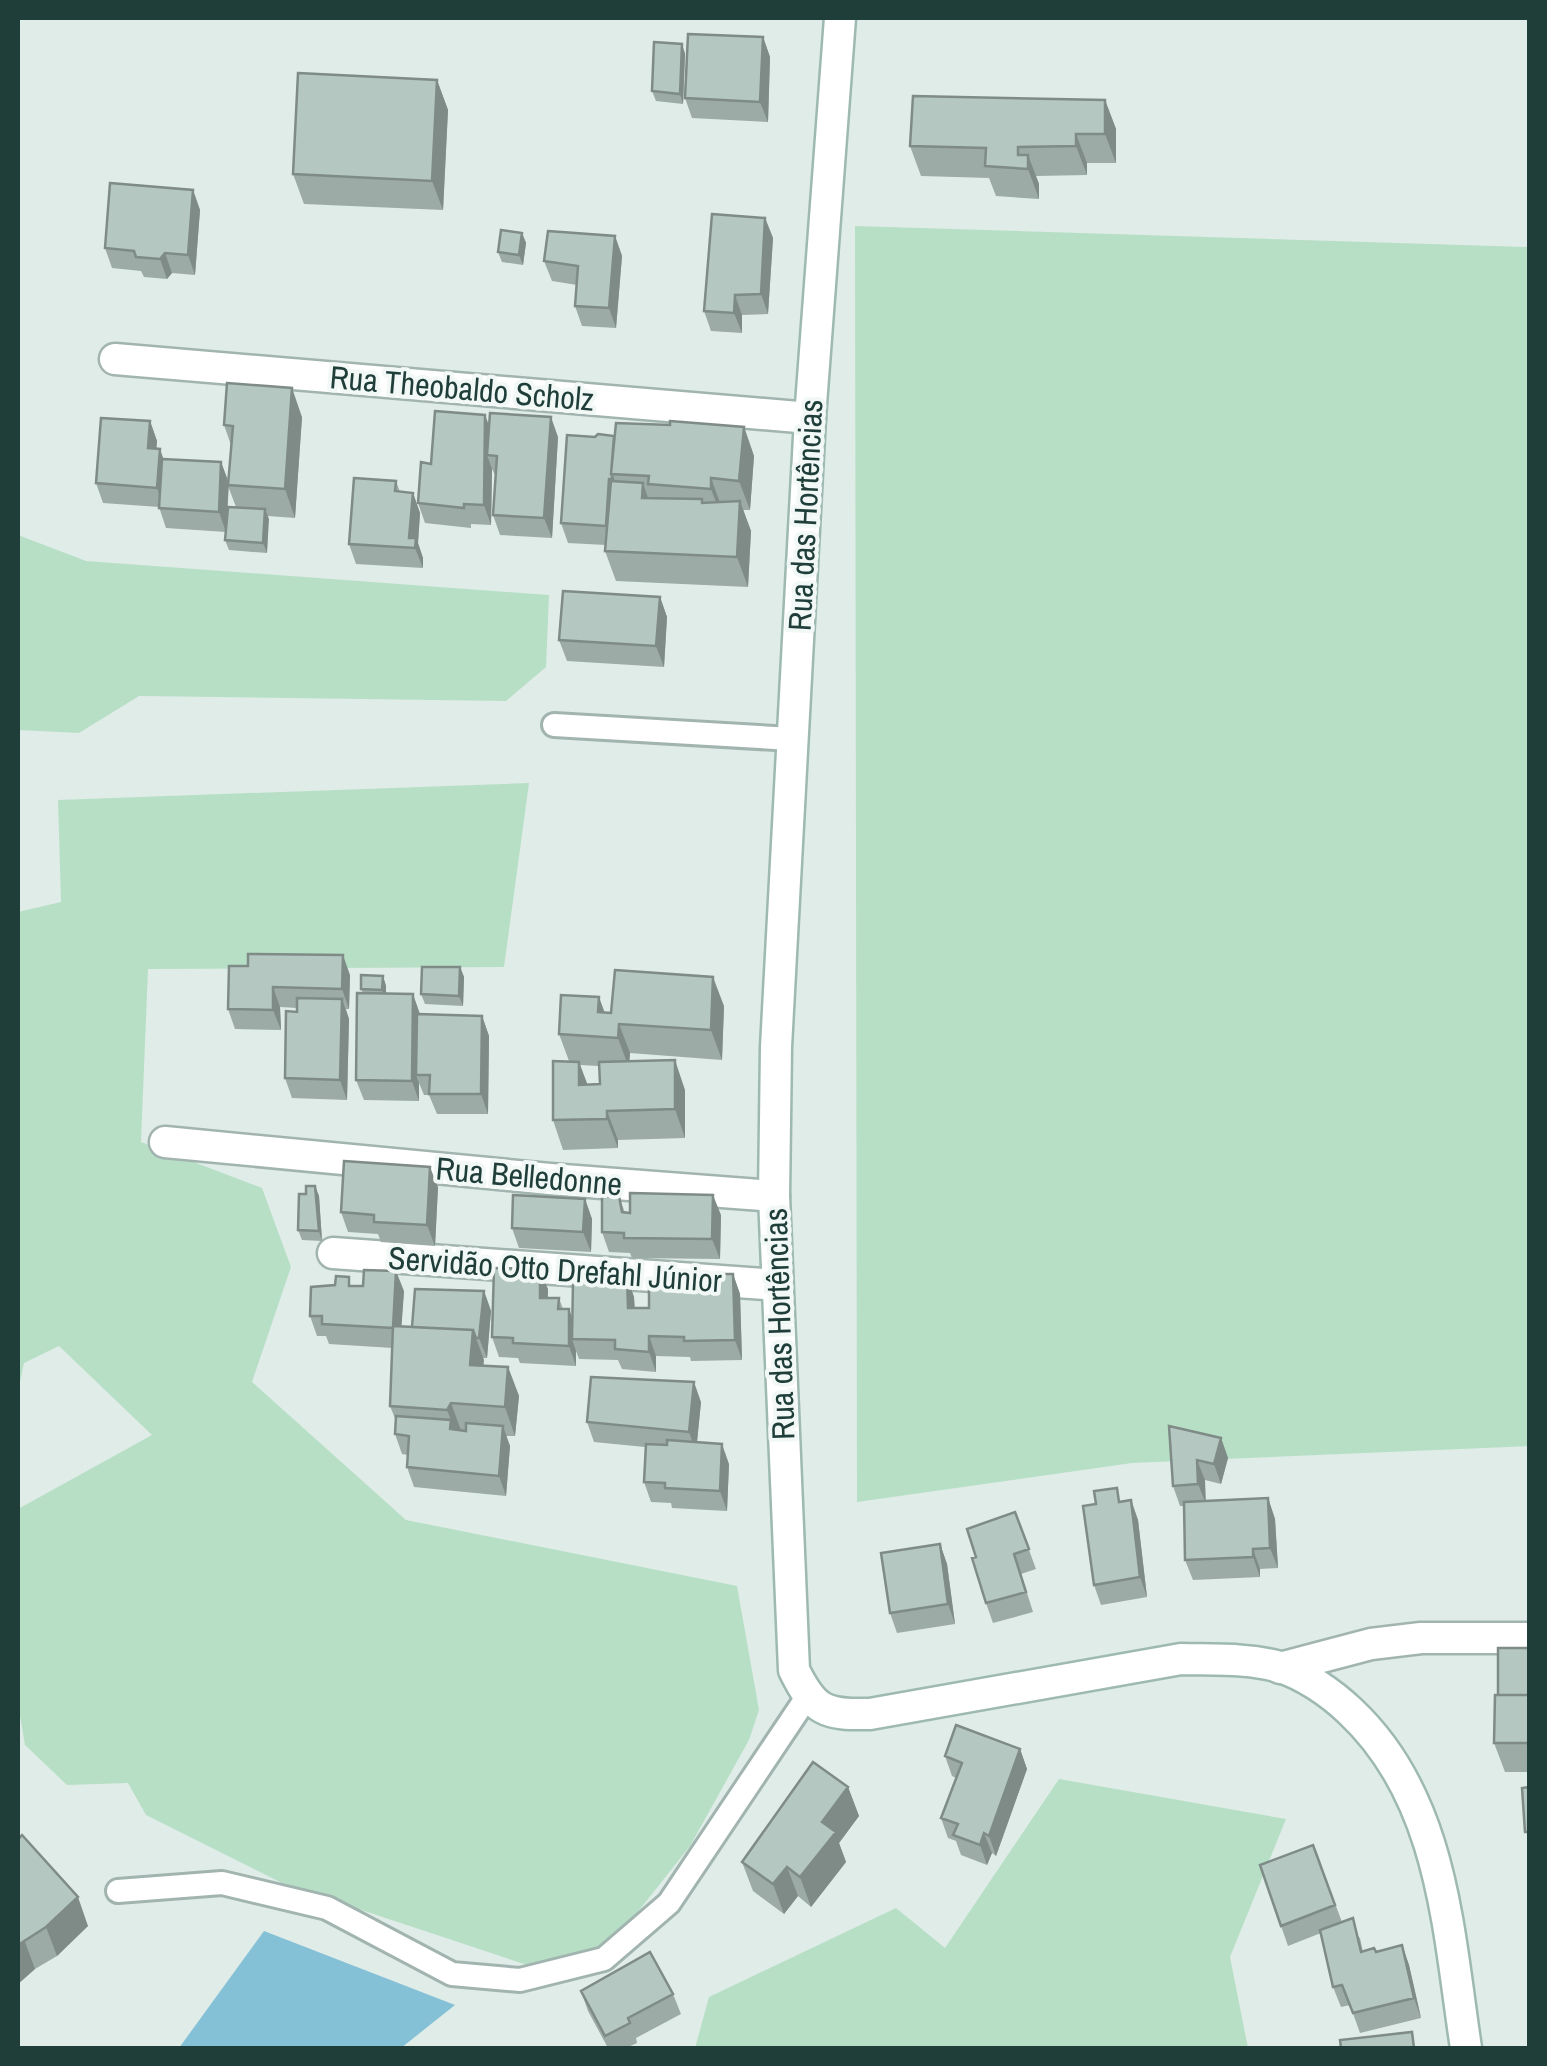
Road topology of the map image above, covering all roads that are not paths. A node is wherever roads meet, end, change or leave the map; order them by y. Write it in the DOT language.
graph roads {
  1 [pos="840,18"];
  2 [pos="115,359"];
  3 [pos="810,418"];
  4 [pos="554,725"];
  5 [pos="792,739"];
  6 [pos="165,1142"];
  7 [pos="774,1196"];
  8 [pos="333,1253"];
  9 [pos="777,1284"];
  10 [pos="1530,1638"];
  11 [pos="1280,1668"];
  12 [pos="807,1697"];
  13 [pos="118,1891"];
  14 [pos="1466,2048"];
  1 -- 3 [label="street, Rua das Hortências"];
  2 -- 3 [label="street, Rua Theobaldo Scholz"];
  3 -- 5 [label="street, Rua das Hortências"];
  4 -- 5 [label="lane"];
  5 -- 7 [label="street, Rua das Hortências"];
  6 -- 7 [label="street, Rua Belledonne"];
  7 -- 9 [label="street, Rua das Hortências"];
  8 -- 9 [label="street, Servidão Otto Drefahl Júnior"];
  9 -- 12 [label="street, Rua das Hortências"];
  10 -- 11 [label="street"];
  11 -- 12 [label="street"];
  11 -- 14 [label="street"];
  12 -- 13 [label="lane"];
}
